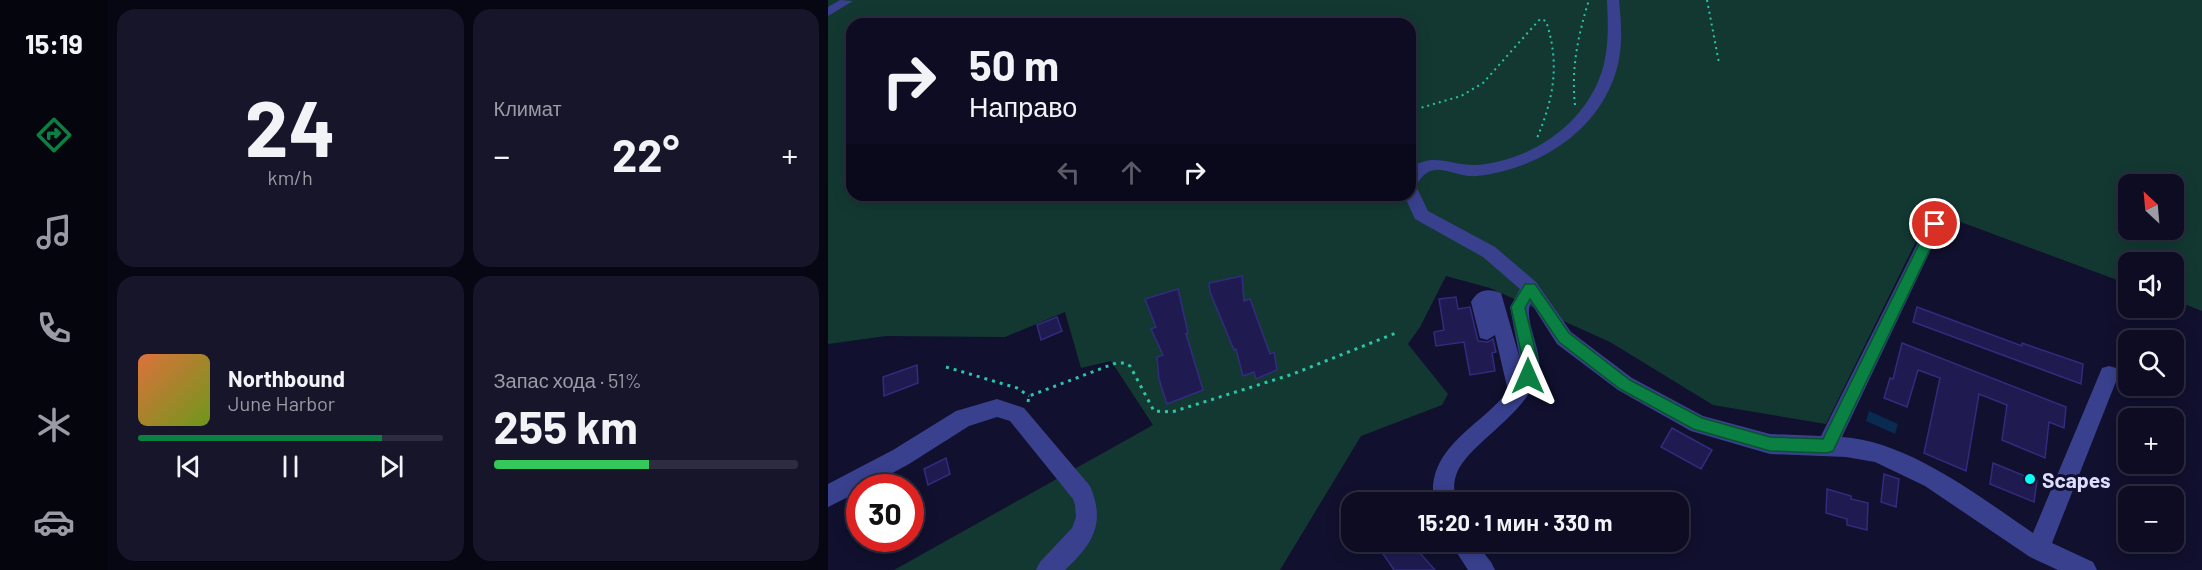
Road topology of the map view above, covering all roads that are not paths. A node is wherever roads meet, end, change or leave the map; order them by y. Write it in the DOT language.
graph roads {
  1 [pos="1613,0"];
  2 [pos="847,1"];
  3 [pos="828,12"];
  4 [pos="1416,172"];
  5 [pos="1415,201"];
  6 [pos="1935,224"];
  7 [pos="1530,288"];
  8 [pos="1487,332"];
  9 [pos="2109,374"];
  10 [pos="1519,394"];
  11 [pos="1827,446"];
  12 [pos="1444,492"];
  13 [pos="828,496"];
  14 [pos="2038,549"];
  15 [pos="1469,552"];
  16 [pos="1048,570"];
  17 [pos="1483,570"];
  18 [pos="2085,570"];
  1 -- 4 [label="street"];
  2 -- 3 [label="street"];
  5 -- 7 [label="street"];
  6 -- 11 [label="street"];
  7 -- 10 [label="street"];
  7 -- 11 [label="street"];
  8 -- 10 [label="street"];
  9 -- 14 [label="street"];
  10 -- 12 [label="street"];
  11 -- 14 [label="street"];
  13 -- 16 [label="street"];
  14 -- 18 [label="street"];
  15 -- 17 [label="street"];
}
